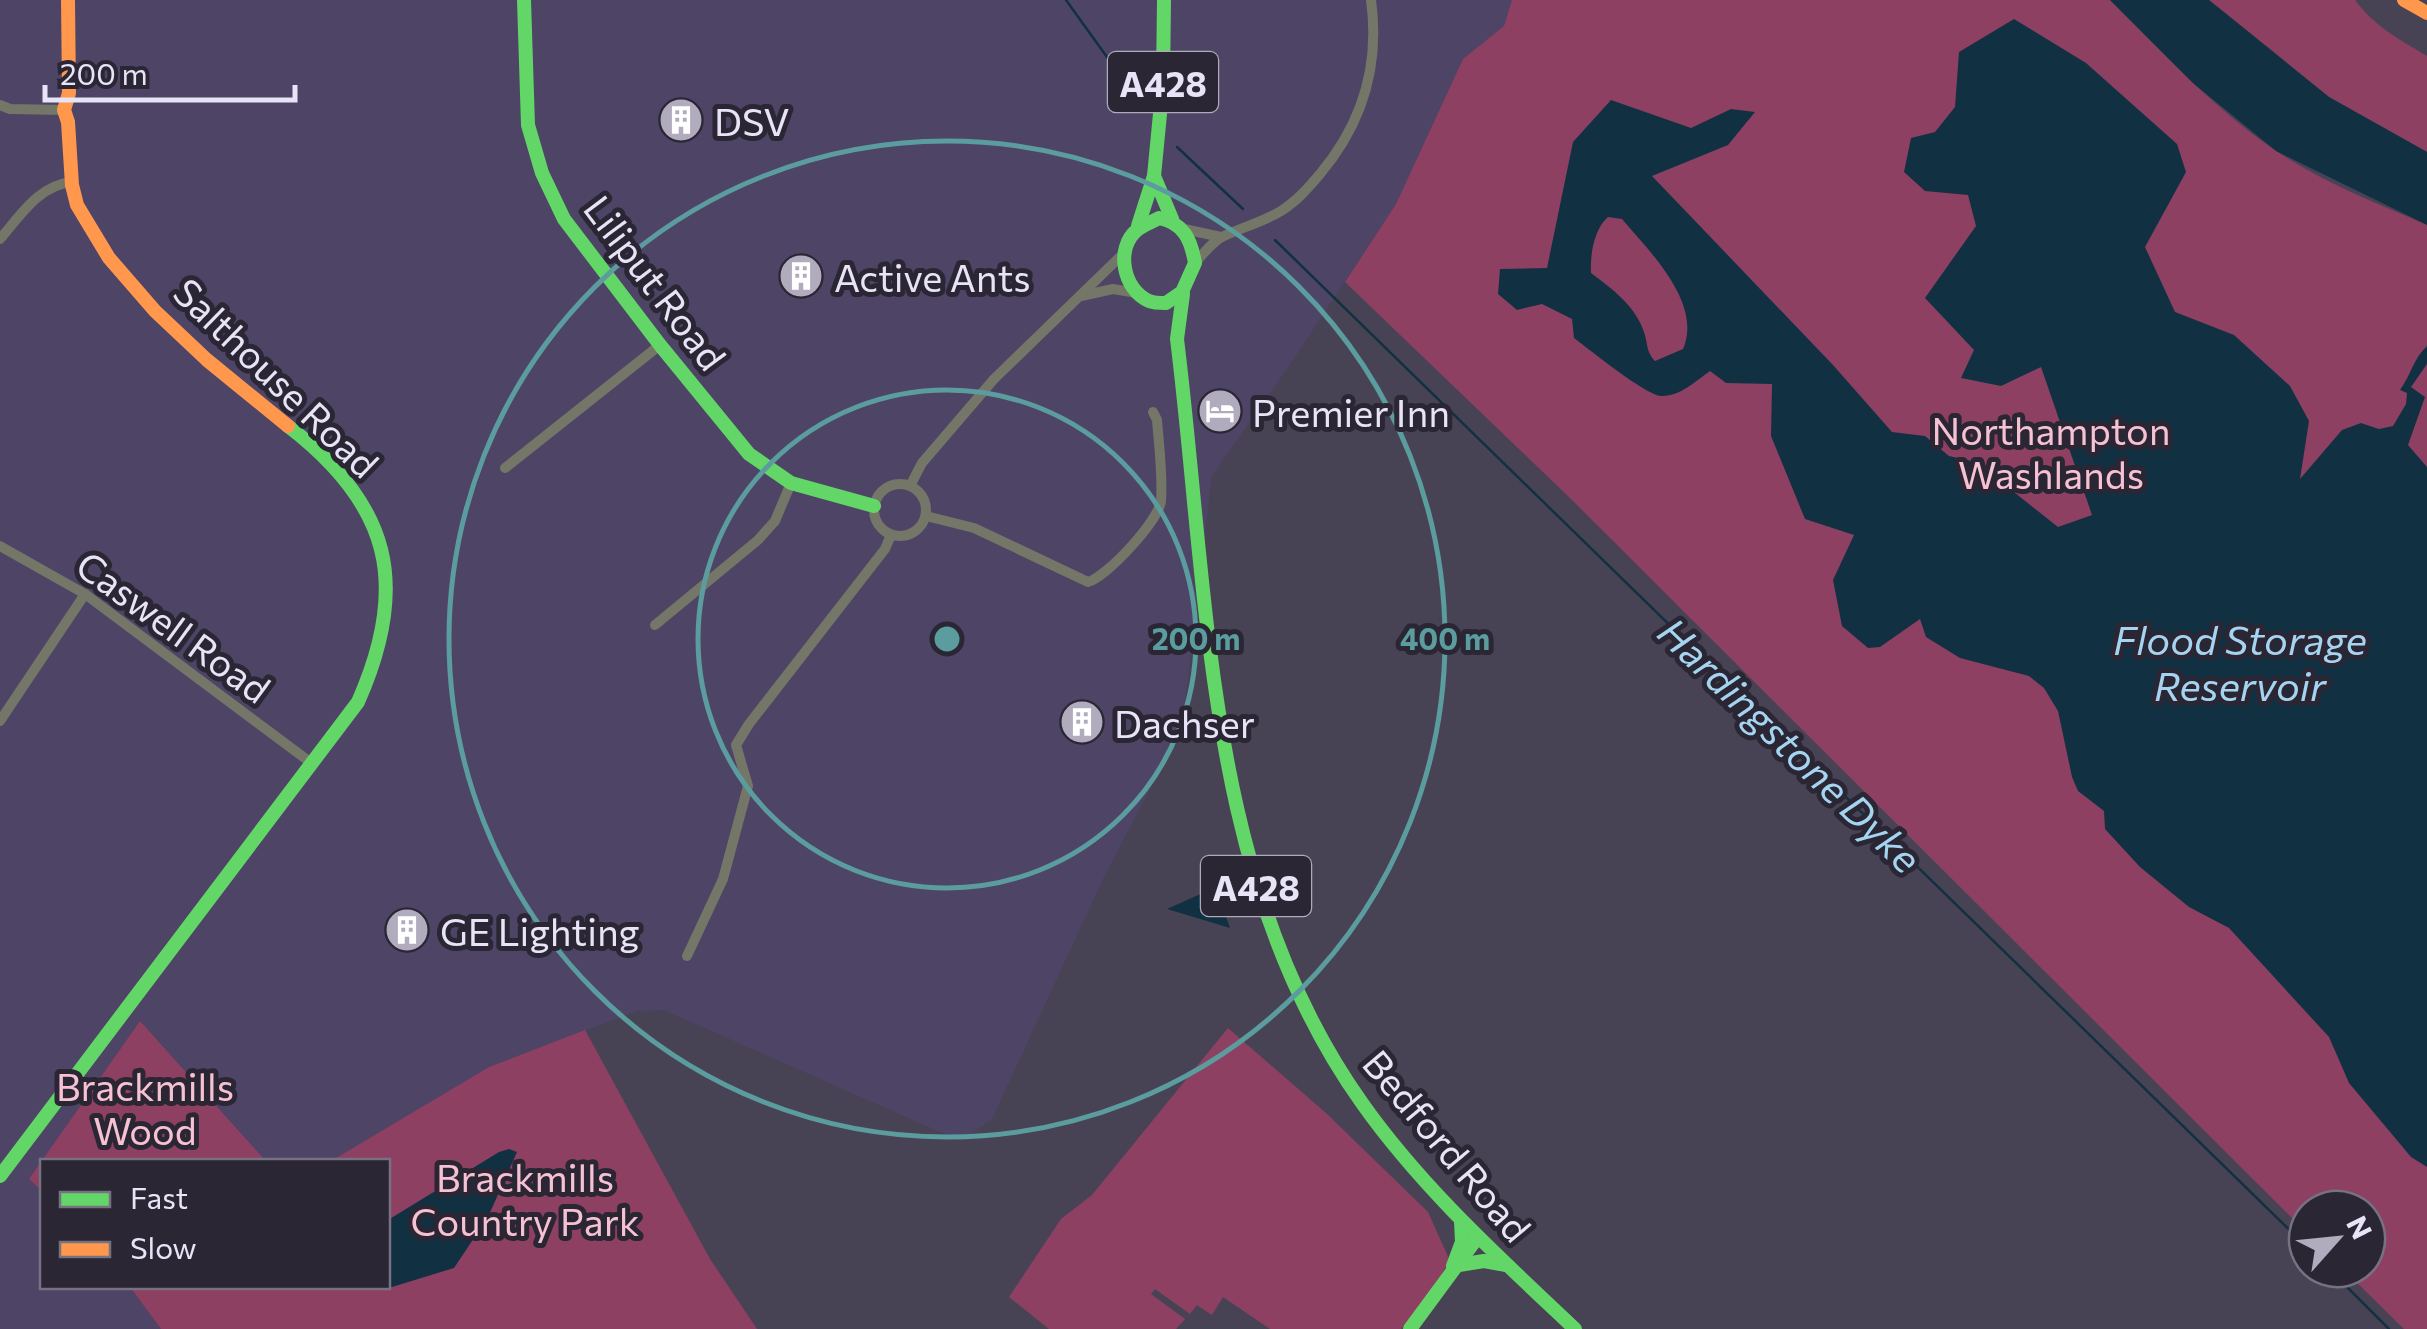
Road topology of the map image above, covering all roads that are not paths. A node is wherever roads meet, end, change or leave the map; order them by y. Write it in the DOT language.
graph roads {
  1 [pos="68,0"];
  2 [pos="524,0"];
  3 [pos="1164,0"];
  4 [pos="1371,0"];
  5 [pos="2404,0"];
  6 [pos="2427,14"];
  7 [pos="0,105"];
  8 [pos="64,110"];
  9 [pos="1154,176"];
  10 [pos="72,182"];
  11 [pos="1178,224"];
  12 [pos="1138,226"];
  13 [pos="1221,237"];
  14 [pos="0,240"];
  15 [pos="1123,254"];
  16 [pos="1196,262"];
  17 [pos="1137,293"];
  18 [pos="1183,294"];
  19 [pos="1076,298"];
  20 [pos="1152,304"];
  21 [pos="1178,340"];
  22 [pos="660,346"];
  23 [pos="1153,412"];
  24 [pos="505,468"];
  25 [pos="791,483"];
  26 [pos="910,486"];
  27 [pos="874,506"];
  28 [pos="926,516"];
  29 [pos="892,535"];
  30 [pos="0,546"];
  31 [pos="85,594"];
  32 [pos="655,625"];
  33 [pos="0,721"];
  34 [pos="310,762"];
  35 [pos="686,956"];
  36 [pos="0,1176"];
  37 [pos="1462,1221"];
  38 [pos="1477,1238"];
  39 [pos="1506,1265"];
  40 [pos="1453,1266"];
  41 [pos="1410,1329"];
  42 [pos="1575,1329"];
  1 -- 8 [label="main road, Salthouse Road"];
  2 -- 22 [label="main road, Liliput Road"];
  3 -- 9 [label="main road, A428"];
  4 -- 13 [label="street"];
  5 -- 6 [label="main road"];
  7 -- 8 [label="street"];
  8 -- 10 [label="main road, Salthouse Road"];
  9 -- 11 [label="main road, A428"];
  9 -- 12 [label="main road, A428"];
  10 -- 14 [label="street"];
  10 -- 34 [label="main road, Salthouse Road"];
  11 -- 12 [label="main road"];
  11 -- 13 [label="street"];
  11 -- 16 [label="main road"];
  12 -- 15 [label="main road"];
  13 -- 16 [label="street"];
  15 -- 17 [label="main road"];
  15 -- 19 [label="street"];
  16 -- 18 [label="main road"];
  17 -- 19 [label="street"];
  17 -- 20 [label="main road"];
  18 -- 20 [label="main road"];
  18 -- 21 [label="main road, Bedford Road / A428"];
  19 -- 26 [label="street"];
  20 -- 21 [label="main road, Bedford Road / A428"];
  21 -- 37 [label="main road, Bedford Road / A428"];
  22 -- 24 [label="street"];
  22 -- 25 [label="main road, Liliput Road"];
  23 -- 28 [label="street"];
  25 -- 27 [label="main road, Liliput Road"];
  25 -- 32 [label="street"];
  26 -- 27 [label="street"];
  26 -- 28 [label="street"];
  27 -- 29 [label="street"];
  28 -- 29 [label="street"];
  29 -- 35 [label="street"];
  30 -- 31 [label="street, Caswell Road"];
  31 -- 33 [label="street"];
  31 -- 34 [label="street, Caswell Road"];
  34 -- 36 [label="main road, Salthouse Road"];
  37 -- 38 [label="main road, Bedford Road / A428"];
  37 -- 40 [label="main road"];
  38 -- 39 [label="main road, Bedford Road / A428"];
  38 -- 40 [label="main road"];
  39 -- 40 [label="main road"];
  39 -- 42 [label="main road, Bedford Road / A428"];
  40 -- 41 [label="main road"];
}
